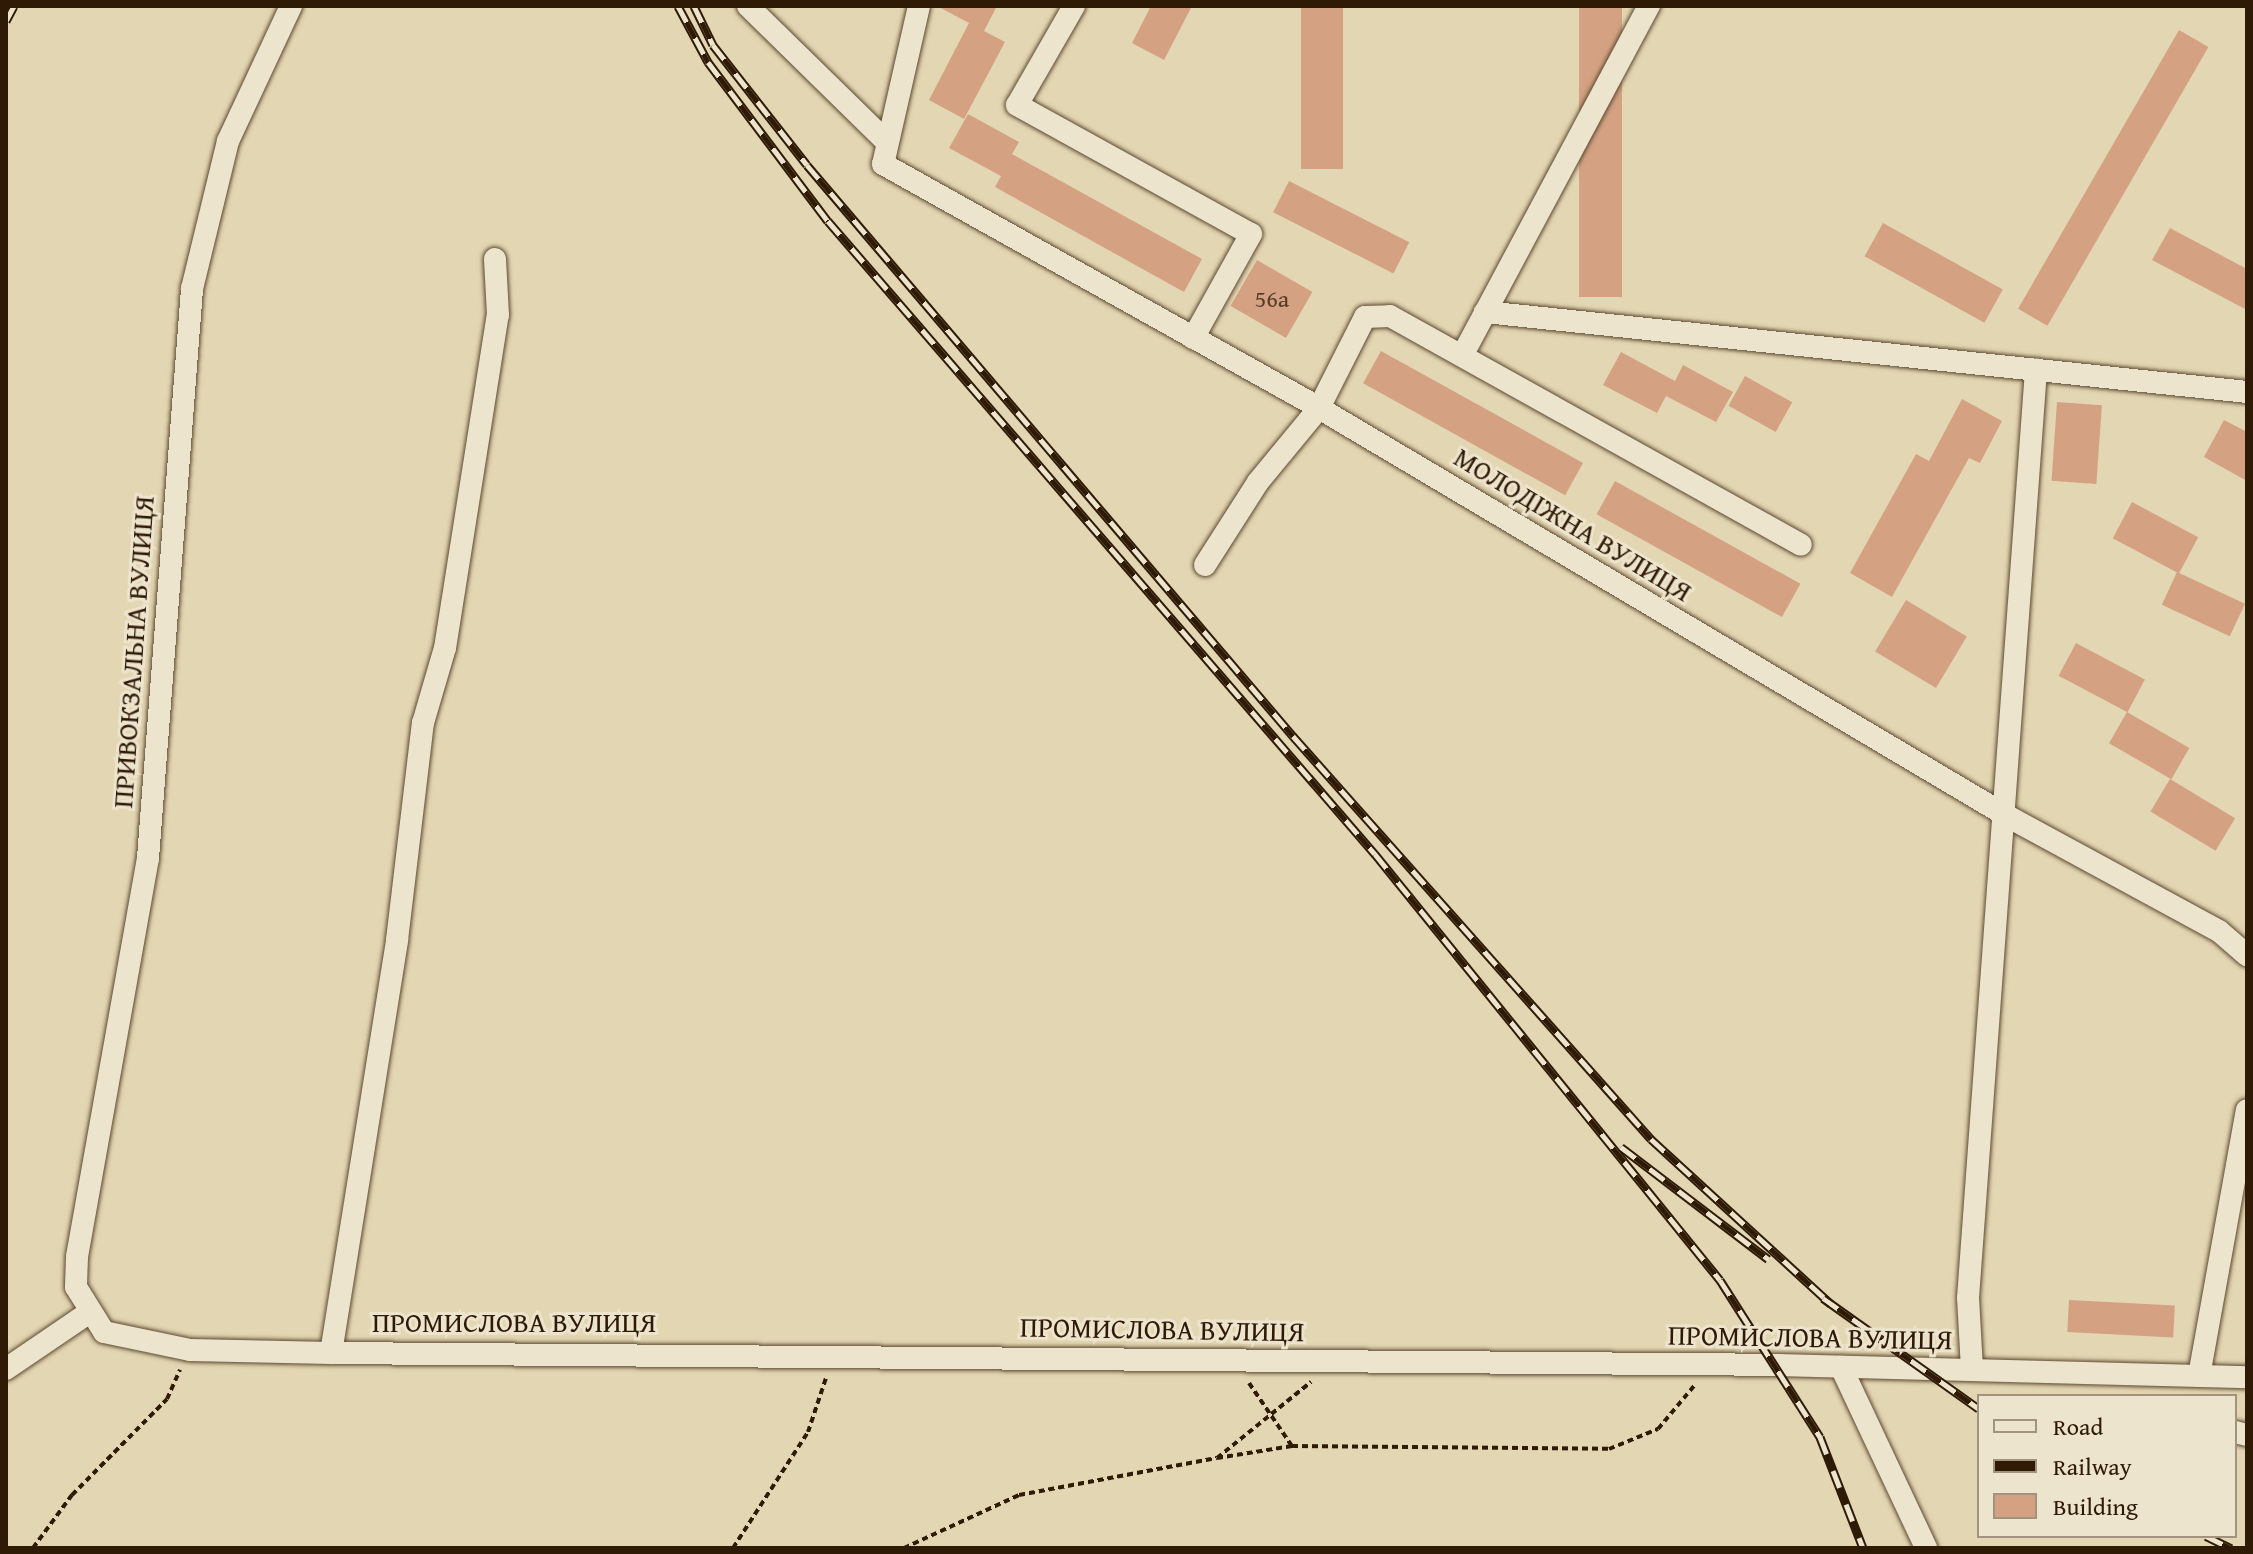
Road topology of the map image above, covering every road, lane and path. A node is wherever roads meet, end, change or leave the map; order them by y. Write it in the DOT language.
graph roads {
  1 [pos="291,6"];
  2 [pos="748,6"];
  3 [pos="919,6"];
  4 [pos="1074,6"];
  5 [pos="1649,6"];
  6 [pos="886,141"];
  7 [pos="495,259"];
  8 [pos="1485,312"];
  9 [pos="1193,338"];
  10 [pos="1463,354"];
  11 [pos="2036,369"];
  12 [pos="2247,392"];
  13 [pos="1319,408"];
  14 [pos="1801,545"];
  15 [pos="1205,565"];
  16 [pos="2007,816"];
  17 [pos="2247,955"];
  18 [pos="2247,1110"];
  19 [pos="87,1314"];
  20 [pos="190,1350"];
  21 [pos="331,1353"];
  22 [pos="835,1353"];
  23 [pos="1237,1359"];
  24 [pos="1336,1363"];
  25 [pos="1715,1365"];
  26 [pos="1841,1367"];
  27 [pos="6,1369"];
  28 [pos="1972,1369"];
  29 [pos="2247,1377"];
  30 [pos="2194,1382"];
  31 [pos="1267,1415"];
  32 [pos="1292,1446"];
  33 [pos="1217,1458"];
  34 [pos="33,1548"];
  35 [pos="733,1548"];
  36 [pos="904,1548"];
  37 [pos="1926,1548"];
  1 -- 19 [label="street, ПРИВОКЗАЛЬНА ВУЛИЦЯ"];
  2 -- 6 [label="street"];
  3 -- 6 [label="street"];
  4 -- 9 [label="street"];
  5 -- 8 [label="street"];
  6 -- 9 [label="street, МОЛОДІЖНА ВУЛИЦЯ"];
  7 -- 21 [label="street"];
  8 -- 10 [label="street"];
  8 -- 11 [label="street"];
  9 -- 13 [label="street, МОЛОДІЖНА ВУЛИЦЯ"];
  10 -- 13 [label="street"];
  10 -- 14 [label="street"];
  11 -- 12 [label="street"];
  11 -- 16 [label="street"];
  13 -- 15 [label="street"];
  13 -- 16 [label="street, МОЛОДІЖНА ВУЛИЦЯ"];
  16 -- 17 [label="street, МОЛОДІЖНА ВУЛИЦЯ"];
  16 -- 28 [label="street"];
  18 -- 30 [label="street"];
  19 -- 20 [label="street, ПРОМИСЛОВА ВУЛИЦЯ"];
  19 -- 27 [label="street"];
  20 -- 21 [label="street, ПРОМИСЛОВА ВУЛИЦЯ"];
  20 -- 34 [label="path"];
  21 -- 22 [label="street, ПРОМИСЛОВА ВУЛИЦЯ"];
  22 -- 23 [label="street, ПРОМИСЛОВА ВУЛИЦЯ"];
  22 -- 35 [label="path"];
  23 -- 24 [label="street, ПРОМИСЛОВА ВУЛИЦЯ"];
  23 -- 31 [label="path"];
  24 -- 25 [label="street, ПРОМИСЛОВА ВУЛИЦЯ"];
  24 -- 31 [label="path"];
  25 -- 26 [label="street, ПРОМИСЛОВА ВУЛИЦЯ"];
  25 -- 32 [label="path"];
  26 -- 28 [label="street, ПРОМИСЛОВА ВУЛИЦЯ"];
  26 -- 37 [label="street"];
  28 -- 30 [label="street, ПРОМИСЛОВА ВУЛИЦЯ"];
  29 -- 30 [label="street, ПРОМИСЛОВА ВУЛИЦЯ"];
  31 -- 32 [label="path"];
  31 -- 33 [label="path"];
  32 -- 33 [label="path"];
  33 -- 36 [label="path"];
}
